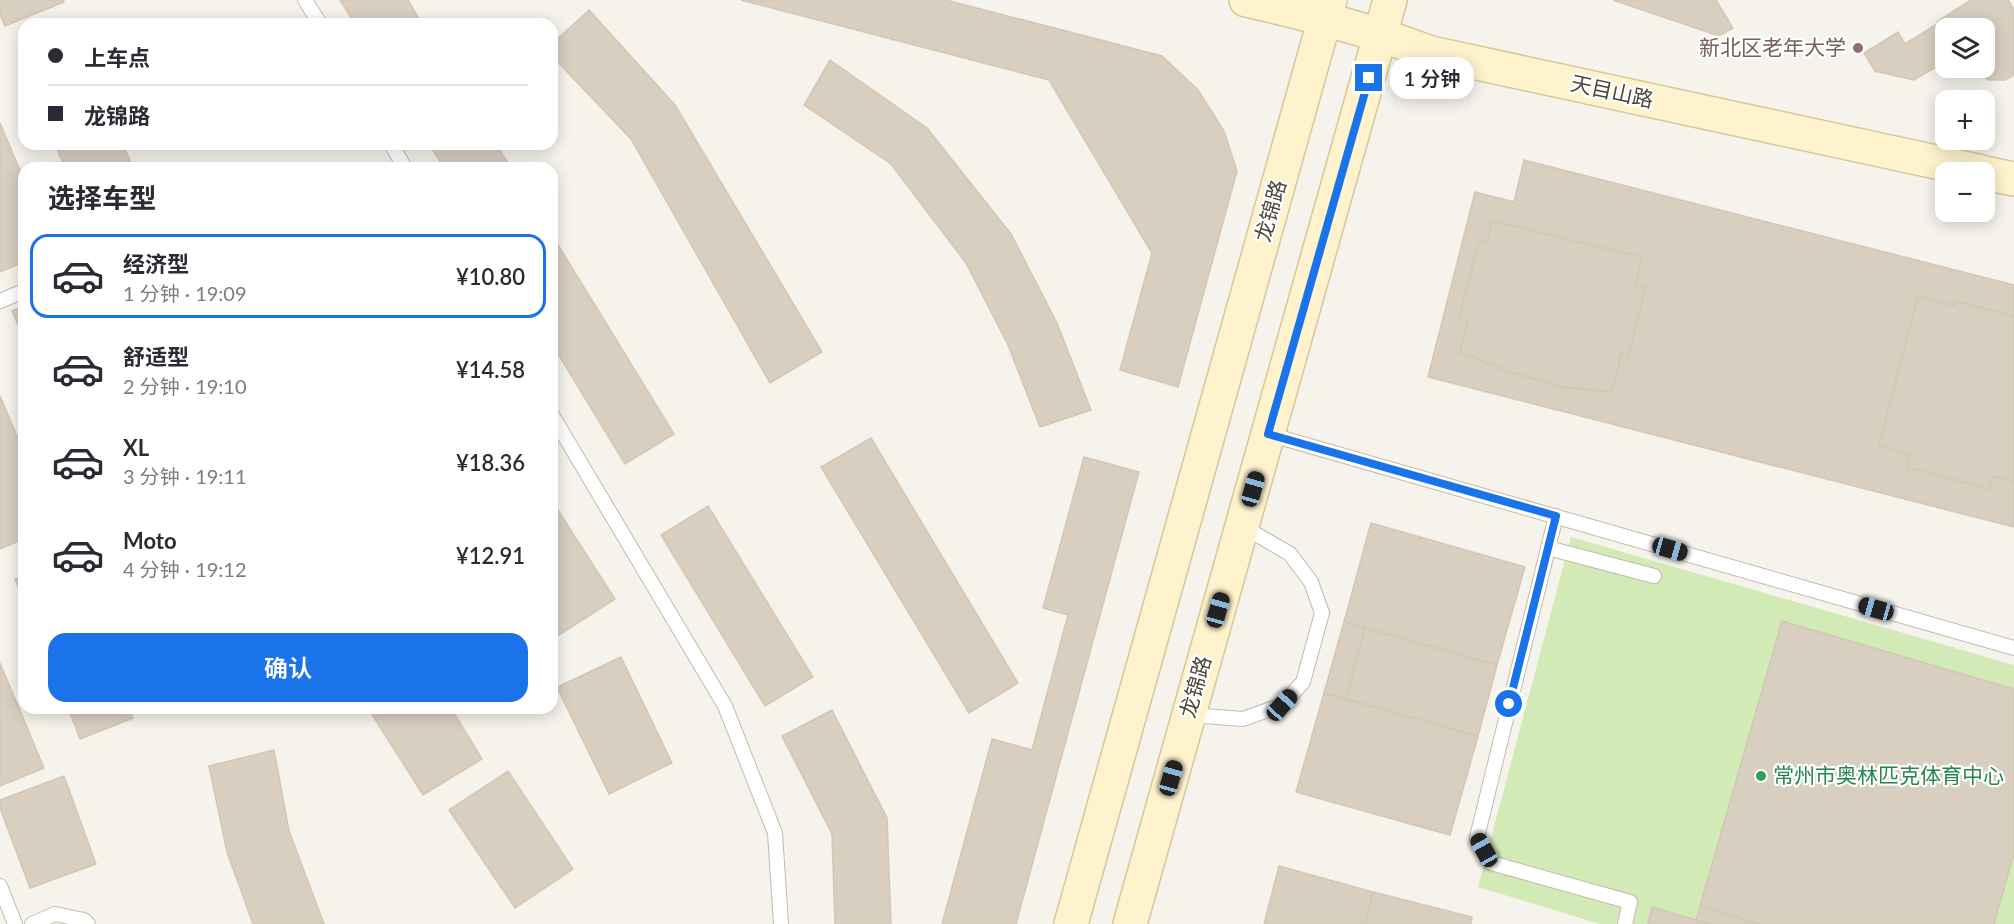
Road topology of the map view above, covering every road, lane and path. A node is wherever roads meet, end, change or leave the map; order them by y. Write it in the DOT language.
graph roads {
  1 [pos="305,0"];
  2 [pos="1246,0"];
  3 [pos="1390,0"];
  4 [pos="1328,9"];
  5 [pos="316,18"];
  6 [pos="1382,34"];
  7 [pos="1935,163"];
  8 [pos="1995,175"];
  9 [pos="2014,179"];
  10 [pos="18,294"];
  11 [pos="0,301"];
  12 [pos="558,425"];
  13 [pos="1268,434"];
  14 [pos="1556,516"];
  15 [pos="1242,526"];
  16 [pos="1548,548"];
  17 [pos="1653,576"];
  18 [pos="2014,648"];
  19 [pos="1188,715"];
  20 [pos="0,886"];
  21 [pos="15,924"];
  22 [pos="32,924"];
  23 [pos="88,924"];
  24 [pos="781,924"];
  25 [pos="1071,924"];
  26 [pos="1130,924"];
  27 [pos="1624,924"];
  1 -- 5 [label="lane"];
  2 -- 4 [label="main road, 天目山路"];
  3 -- 6 [label="main road, 龙锦路"];
  4 -- 6 [label="main road, 天目山路"];
  4 -- 25 [label="main road, 龙锦路"];
  6 -- 7 [label="main road, 天目山路"];
  6 -- 13 [label="main road, 龙锦路"];
  8 -- 9 [label="main road, 天目山路"];
  10 -- 11 [label="lane"];
  12 -- 24 [label="lane"];
  13 -- 14 [label="lane"];
  13 -- 15 [label="main road, 龙锦路"];
  14 -- 16 [label="lane"];
  14 -- 18 [label="lane"];
  15 -- 19 [label="main road, 龙锦路"];
  15 -- 19 [label="lane"];
  16 -- 17 [label="lane"];
  16 -- 27 [label="lane"];
  19 -- 26 [label="main road, 龙锦路"];
  20 -- 21 [label="lane"];
  22 -- 23 [label="lane"];
}
